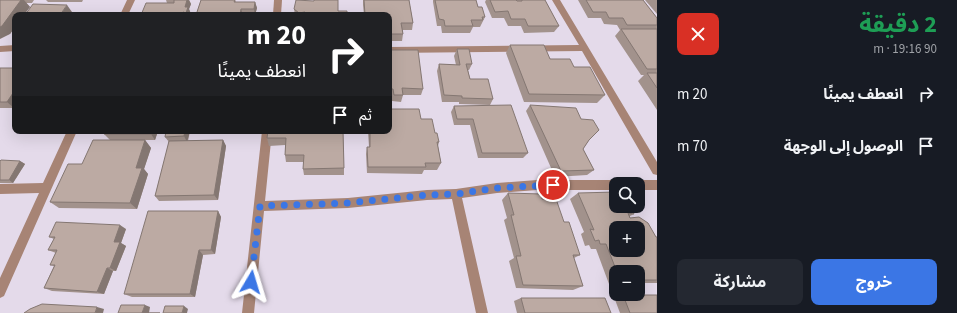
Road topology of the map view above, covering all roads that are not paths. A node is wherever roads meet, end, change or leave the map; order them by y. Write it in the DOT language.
graph roads {
  1 [pos="131,0"];
  2 [pos="278,0"];
  3 [pos="556,0"];
  4 [pos="125,12"];
  5 [pos="277,12"];
  6 [pos="12,48"];
  7 [pos="583,48"];
  8 [pos="0,49"];
  9 [pos="392,50"];
  10 [pos="71,134"];
  11 [pos="267,134"];
  12 [pos="657,172"];
  13 [pos="657,184"];
  14 [pos="609,185"];
  15 [pos="645,185"];
  16 [pos="46,188"];
  17 [pos="0,189"];
  18 [pos="456,194"];
  19 [pos="260,206"];
  20 [pos="0,292"];
  21 [pos="248,313"];
  22 [pos="482,313"];
  1 -- 4 [label="street"];
  2 -- 5 [label="street"];
  3 -- 7 [label="street"];
  6 -- 8 [label="street"];
  7 -- 9 [label="street"];
  7 -- 12 [label="street"];
  10 -- 16 [label="street"];
  11 -- 19 [label="street"];
  13 -- 15 [label="street"];
  14 -- 18 [label="street"];
  16 -- 17 [label="street"];
  16 -- 20 [label="street"];
  18 -- 19 [label="street"];
  18 -- 22 [label="street"];
  19 -- 21 [label="street"];
}
